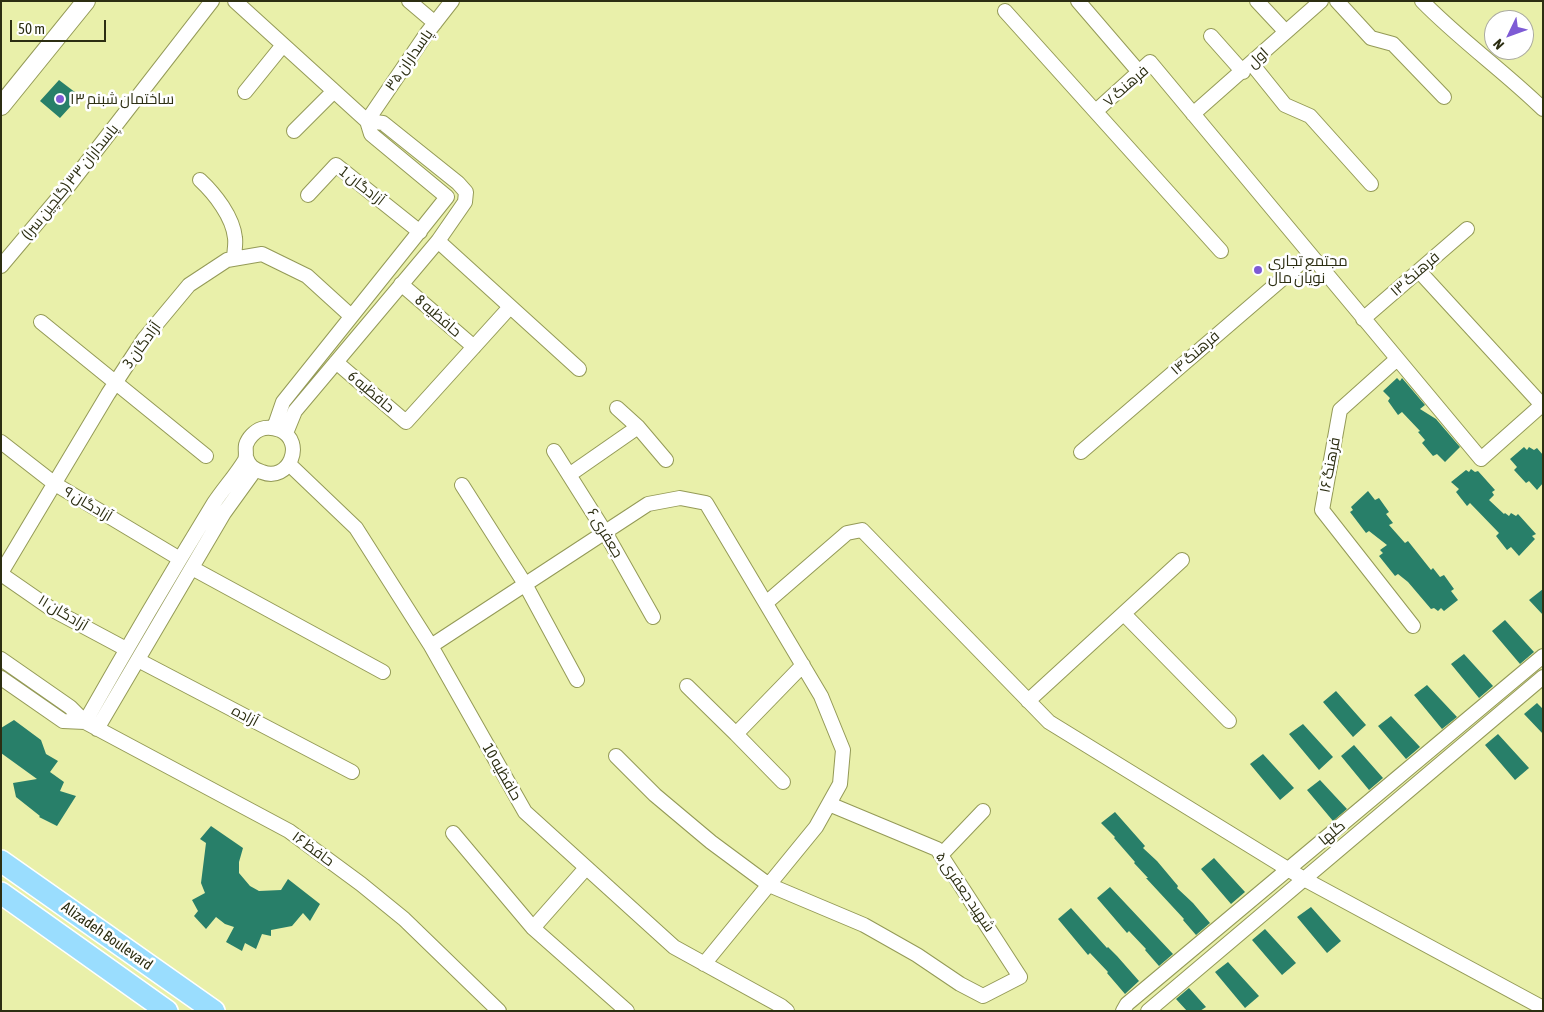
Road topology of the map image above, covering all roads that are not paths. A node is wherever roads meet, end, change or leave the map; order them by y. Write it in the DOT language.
graph roads {
  1 [pos="86,1"];
  2 [pos="212,1"];
  3 [pos="235,1"];
  4 [pos="409,1"];
  5 [pos="452,1"];
  6 [pos="1078,1"];
  7 [pos="1257,1"];
  8 [pos="1321,1"];
  9 [pos="1337,1"];
  10 [pos="1422,1"];
  11 [pos="1005,11"];
  12 [pos="435,22"];
  13 [pos="1285,31"];
  14 [pos="1211,36"];
  15 [pos="283,45"];
  16 [pos="1247,68"];
  17 [pos="1139,72"];
  18 [pos="334,91"];
  19 [pos="245,92"];
  20 [pos="1444,97"];
  21 [pos="1,106"];
  22 [pos="1543,109"];
  23 [pos="1096,112"];
  24 [pos="1193,114"];
  25 [pos="367,120"];
  26 [pos="294,131"];
  27 [pos="200,180"];
  28 [pos="1371,184"];
  29 [pos="308,195"];
  30 [pos="1467,230"];
  31 [pos="420,232"];
  32 [pos="438,241"];
  33 [pos="1221,251"];
  34 [pos="1310,255"];
  35 [pos="234,259"];
  36 [pos="1,266"];
  37 [pos="1419,271"];
  38 [pos="401,284"];
  39 [pos="510,307"];
  40 [pos="352,316"];
  41 [pos="1363,319"];
  42 [pos="41,322"];
  43 [pos="474,347"];
  44 [pos="1397,359"];
  45 [pos="336,362"];
  46 [pos="579,369"];
  47 [pos="115,383"];
  48 [pos="1542,405"];
  49 [pos="618,408"];
  50 [pos="638,427"];
  51 [pos="280,430"];
  52 [pos="1,442"];
  53 [pos="554,451"];
  54 [pos="1081,452"];
  55 [pos="206,456"];
  56 [pos="246,458"];
  57 [pos="666,460"];
  58 [pos="289,464"];
  59 [pos="255,470"];
  60 [pos="569,475"];
  61 [pos="55,484"];
  62 [pos="462,486"];
  63 [pos="605,532"];
  64 [pos="1182,560"];
  65 [pos="186,563"];
  66 [pos="1,574"];
  67 [pos="526,584"];
  68 [pos="766,603"];
  69 [pos="1124,614"];
  70 [pos="652,617"];
  71 [pos="1413,626"];
  72 [pos="431,646"];
  73 [pos="126,649"];
  74 [pos="1543,656"];
  75 [pos="1,659"];
  76 [pos="138,660"];
  77 [pos="802,665"];
  78 [pos="383,672"];
  79 [pos="1543,677"];
  80 [pos="1,678"];
  81 [pos="577,680"];
  82 [pos="687,686"];
  83 [pos="1028,702"];
  84 [pos="1229,721"];
  85 [pos="91,725"];
  86 [pos="736,734"];
  87 [pos="616,756"];
  88 [pos="352,772"];
  89 [pos="783,782"];
  90 [pos="829,804"];
  91 [pos="983,811"];
  92 [pos="453,833"];
  93 [pos="941,855"];
  94 [pos="1,861"];
  95 [pos="586,868"];
  96 [pos="1290,868"];
  97 [pos="1304,879"];
  98 [pos="769,884"];
  99 [pos="1,893"];
  100 [pos="533,928"];
  101 [pos="704,964"];
  102 [pos="1543,1008"];
  103 [pos="168,1011"];
  104 [pos="214,1011"];
  105 [pos="500,1011"];
  106 [pos="628,1011"];
  107 [pos="787,1011"];
  108 [pos="1123,1011"];
  109 [pos="1148,1011"];
  1 -- 21 [label="street"];
  2 -- 36 [label="street, پاسداران ۳۳ (گلچین سرا)"];
  3 -- 15 [label="street"];
  4 -- 12 [label="street"];
  5 -- 12 [label="street, پاسداران ۳۵"];
  6 -- 17 [label="street"];
  7 -- 13 [label="street"];
  8 -- 13 [label="street, اول"];
  9 -- 20 [label="street"];
  10 -- 22 [label="street"];
  11 -- 23 [label="street"];
  12 -- 25 [label="street, پاسداران ۳۵"];
  13 -- 16 [label="street, اول"];
  14 -- 16 [label="street"];
  15 -- 18 [label="street"];
  15 -- 19 [label="street"];
  16 -- 24 [label="street, اول"];
  16 -- 28 [label="street"];
  17 -- 23 [label="street, فرهنگ ۷"];
  17 -- 24 [label="street, فرهنگ ۷"];
  18 -- 25 [label="street"];
  18 -- 26 [label="street"];
  23 -- 33 [label="street"];
  24 -- 34 [label="street"];
  25 -- 31 [label="street"];
  25 -- 32 [label="street"];
  27 -- 35 [label="street"];
  29 -- 31 [label="street, آزادگان 1"];
  30 -- 37 [label="street, فرهنگ ۱۳"];
  31 -- 40 [label="street"];
  32 -- 38 [label="street"];
  32 -- 39 [label="street"];
  34 -- 41 [label="street"];
  34 -- 54 [label="street, فرهنگ ۱۴"];
  35 -- 40 [label="street, آزادگان 3"];
  35 -- 47 [label="street, آزادگان 3"];
  37 -- 41 [label="street, فرهنگ ۱۳"];
  37 -- 48 [label="street"];
  38 -- 43 [label="street, حافظیه 8"];
  38 -- 45 [label="street"];
  39 -- 43 [label="street"];
  39 -- 46 [label="street"];
  40 -- 51 [label="street"];
  41 -- 44 [label="street"];
  42 -- 47 [label="street"];
  43 -- 45 [label="street, حافظیه 6"];
  44 -- 48 [label="street"];
  44 -- 71 [label="street, فرهنگ ۱۶"];
  45 -- 51 [label="street"];
  47 -- 55 [label="street"];
  47 -- 61 [label="street, آزادگان 3"];
  49 -- 50 [label="street"];
  50 -- 57 [label="street"];
  50 -- 60 [label="street"];
  51 -- 56 [label="street"];
  51 -- 58 [label="street"];
  52 -- 61 [label="street, آزادگان ۹"];
  53 -- 60 [label="street, جعفری ۶"];
  56 -- 59 [label="street"];
  56 -- 65 [label="street"];
  58 -- 59 [label="street"];
  58 -- 72 [label="street, حافظیه 10"];
  59 -- 65 [label="street"];
  60 -- 63 [label="street, جعفری ۶"];
  61 -- 65 [label="street, آزادگان ۹"];
  61 -- 66 [label="street, آزادگان 3"];
  62 -- 67 [label="street"];
  63 -- 67 [label="street"];
  63 -- 68 [label="street"];
  63 -- 70 [label="street, جعفری ۶"];
  64 -- 69 [label="street"];
  65 -- 73 [label="street"];
  65 -- 76 [label="street"];
  65 -- 78 [label="street, آزادگان ۹"];
  66 -- 73 [label="street, آزادگان ۱۱"];
  67 -- 72 [label="street"];
  67 -- 81 [label="street"];
  68 -- 77 [label="street"];
  68 -- 83 [label="street"];
  69 -- 83 [label="street"];
  69 -- 84 [label="street"];
  72 -- 95 [label="street, حافظیه 10"];
  73 -- 85 [label="street"];
  74 -- 96 [label="street, گلها"];
  75 -- 85 [label="street"];
  76 -- 85 [label="street"];
  76 -- 88 [label="street, آزاده"];
  77 -- 86 [label="street"];
  77 -- 90 [label="street"];
  79 -- 97 [label="street, گلها"];
  80 -- 85 [label="street"];
  82 -- 86 [label="street"];
  83 -- 96 [label="street"];
  85 -- 105 [label="street, حافظ ۱۶"];
  86 -- 89 [label="street"];
  87 -- 98 [label="street"];
  90 -- 93 [label="street, شهید جعفری ۵"];
  90 -- 98 [label="street"];
  91 -- 93 [label="street"];
  92 -- 100 [label="street"];
  93 -- 98 [label="street, شهید جعفری ۵"];
  94 -- 104 [label="main road, Alizadeh Boulevard"];
  95 -- 100 [label="street"];
  95 -- 101 [label="street, حافظیه 10"];
  96 -- 97 [label="street"];
  96 -- 108 [label="street, گلها"];
  97 -- 102 [label="street"];
  97 -- 109 [label="street, گلها"];
  98 -- 101 [label="street"];
  99 -- 103 [label="main road, Alizadeh Boulevard"];
  100 -- 106 [label="street"];
  101 -- 107 [label="street, حافظیه 10"];
}
